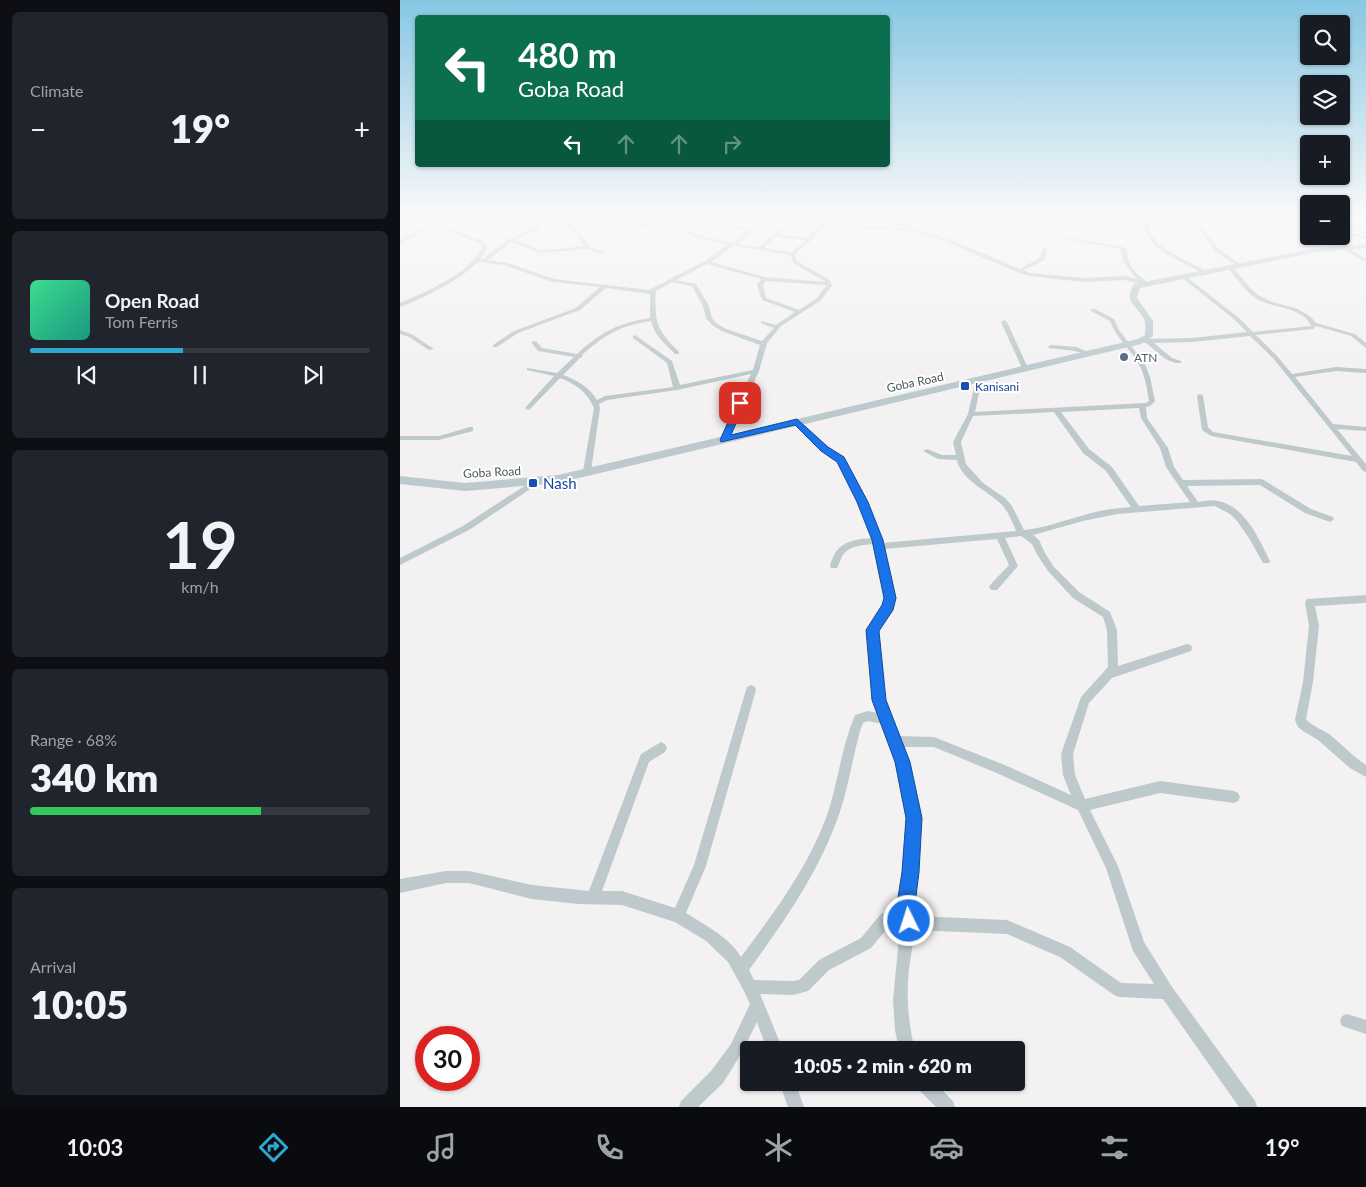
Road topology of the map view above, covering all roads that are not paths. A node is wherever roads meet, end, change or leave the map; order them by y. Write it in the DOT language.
graph roads {
  1 [pos="465,270"];
  2 [pos="522,270"];
  3 [pos="693,270"];
  4 [pos="733,270"];
  5 [pos="807,270"];
  6 [pos="1019,270"];
  7 [pos="1133,270"];
  8 [pos="1200,270"];
  9 [pos="1216,270"];
  10 [pos="1237,270"];
  11 [pos="1204,272"];
  12 [pos="1183,276"];
  13 [pos="764,279"];
  14 [pos="673,281"];
  15 [pos="1144,282"];
  16 [pos="829,284"];
  17 [pos="604,287"];
  18 [pos="654,291"];
  19 [pos="400,305"];
  20 [pos="1093,310"];
  21 [pos="800,312"];
  22 [pos="653,319"];
  23 [pos="763,322"];
  24 [pos="1004,322"];
  25 [pos="1314,324"];
  26 [pos="777,327"];
  27 [pos="400,332"];
  28 [pos="1253,334"];
  29 [pos="635,337"];
  30 [pos="1145,341"];
  31 [pos="534,342"];
  32 [pos="764,344"];
  33 [pos="1127,344"];
  34 [pos="495,346"];
  35 [pos="1366,346"];
  36 [pos="1050,347"];
  37 [pos="431,349"];
  38 [pos="677,353"];
  39 [pos="1088,353"];
  40 [pos="580,356"];
  41 [pos="1179,362"];
  42 [pos="1025,368"];
  43 [pos="529,369"];
  44 [pos="756,371"];
  45 [pos="1366,371"];
  46 [pos="558,375"];
  47 [pos="1291,376"];
  48 [pos="979,379"];
  49 [pos="677,388"];
  50 [pos="1200,396"];
  51 [pos="596,403"];
  52 [pos="1142,406"];
  53 [pos="528,408"];
  54 [pos="1056,410"];
  55 [pos="971,414"];
  56 [pos="797,422"];
  57 [pos="1331,426"];
  58 [pos="1366,429"];
  59 [pos="470,430"];
  60 [pos="400,438"];
  61 [pos="724,440"];
  62 [pos="927,451"];
  63 [pos="960,458"];
  64 [pos="1358,460"];
  65 [pos="1366,469"];
  66 [pos="587,471"];
  67 [pos="400,480"];
  68 [pos="535,482"];
  69 [pos="1180,483"];
  70 [pos="1196,505"];
  71 [pos="1137,510"];
  72 [pos="1330,518"];
  73 [pos="1022,533"];
  74 [pos="1000,536"];
  75 [pos="879,543"];
  76 [pos="1266,561"];
  77 [pos="400,562"];
  78 [pos="834,566"];
  79 [pos="994,587"];
  80 [pos="1366,599"];
  81 [pos="1187,648"];
  82 [pos="1109,674"];
  83 [pos="751,690"];
  84 [pos="886,720"];
  85 [pos="895,741"];
  86 [pos="661,748"];
  87 [pos="1366,771"];
  88 [pos="1234,797"];
  89 [pos="1082,806"];
  90 [pos="400,886"];
  91 [pos="593,897"];
  92 [pos="906,904"];
  93 [pos="678,916"];
  94 [pos="909,923"];
  95 [pos="741,969"];
  96 [pos="750,987"];
  97 [pos="1167,992"];
  98 [pos="757,1005"];
  99 [pos="1346,1021"];
  100 [pos="1366,1027"];
  101 [pos="771,1041"];
  102 [pos="905,1041"];
  103 [pos="790,1091"];
  104 [pos="932,1091"];
  105 [pos="687,1107"];
  106 [pos="796,1107"];
  107 [pos="947,1107"];
  108 [pos="1249,1107"];
  1 -- 19 [label="street"];
  2 -- 17 [label="street"];
  3 -- 14 [label="street"];
  4 -- 13 [label="street"];
  5 -- 16 [label="street"];
  6 -- 15 [label="street"];
  7 -- 15 [label="street"];
  8 -- 11 [label="street"];
  9 -- 11 [label="main road"];
  10 -- 25 [label="street"];
  11 -- 12 [label="main road"];
  12 -- 15 [label="main road"];
  12 -- 28 [label="street"];
  13 -- 16 [label="street"];
  13 -- 21 [label="street"];
  14 -- 18 [label="street"];
  14 -- 32 [label="street"];
  15 -- 30 [label="main road"];
  16 -- 21 [label="street"];
  17 -- 18 [label="street"];
  17 -- 34 [label="street"];
  18 -- 22 [label="street"];
  20 -- 33 [label="street"];
  21 -- 26 [label="street"];
  22 -- 38 [label="street"];
  22 -- 40 [label="street"];
  23 -- 26 [label="street"];
  24 -- 42 [label="street"];
  25 -- 28 [label="street"];
  25 -- 35 [label="street"];
  26 -- 32 [label="street"];
  27 -- 37 [label="street"];
  28 -- 30 [label="street"];
  28 -- 47 [label="street"];
  29 -- 49 [label="street"];
  30 -- 33 [label="main road, Goba Road"];
  30 -- 41 [label="street"];
  31 -- 40 [label="street"];
  32 -- 44 [label="street"];
  33 -- 39 [label="main road, Goba Road"];
  33 -- 52 [label="street"];
  36 -- 39 [label="street"];
  39 -- 42 [label="main road, Goba Road"];
  40 -- 46 [label="street"];
  42 -- 48 [label="main road, Goba Road"];
  43 -- 46 [label="street"];
  44 -- 49 [label="street"];
  44 -- 61 [label="street"];
  45 -- 47 [label="street"];
  46 -- 51 [label="street"];
  46 -- 53 [label="street"];
  47 -- 57 [label="street"];
  48 -- 55 [label="street"];
  48 -- 56 [label="main road, Goba Road"];
  49 -- 51 [label="street"];
  50 -- 64 [label="street"];
  51 -- 66 [label="street"];
  52 -- 54 [label="street"];
  52 -- 69 [label="street"];
  54 -- 55 [label="street"];
  54 -- 71 [label="street"];
  55 -- 63 [label="street"];
  56 -- 61 [label="main road, Goba Road"];
  56 -- 75 [label="street"];
  57 -- 58 [label="street"];
  57 -- 64 [label="street"];
  59 -- 60 [label="street"];
  61 -- 66 [label="main road, Goba Road"];
  62 -- 63 [label="street"];
  63 -- 73 [label="street"];
  64 -- 65 [label="street"];
  66 -- 68 [label="main road, Goba Road"];
  67 -- 68 [label="main road, Goba Road"];
  68 -- 77 [label="street"];
  69 -- 70 [label="street"];
  69 -- 72 [label="street"];
  70 -- 71 [label="street"];
  70 -- 76 [label="street"];
  71 -- 73 [label="street"];
  73 -- 74 [label="street"];
  73 -- 82 [label="street"];
  74 -- 75 [label="street"];
  74 -- 79 [label="street"];
  75 -- 78 [label="street"];
  75 -- 84 [label="street"];
  80 -- 87 [label="street"];
  81 -- 82 [label="street"];
  82 -- 89 [label="street"];
  83 -- 93 [label="street"];
  84 -- 85 [label="street"];
  84 -- 95 [label="street"];
  85 -- 89 [label="street"];
  85 -- 92 [label="street"];
  86 -- 91 [label="street"];
  88 -- 89 [label="street"];
  89 -- 97 [label="street"];
  90 -- 91 [label="street"];
  91 -- 93 [label="street"];
  92 -- 94 [label="street"];
  92 -- 96 [label="street"];
  93 -- 95 [label="street"];
  94 -- 97 [label="street"];
  94 -- 102 [label="street"];
  95 -- 96 [label="street"];
  96 -- 98 [label="street"];
  97 -- 108 [label="street"];
  98 -- 101 [label="street"];
  98 -- 105 [label="street"];
  99 -- 100 [label="street"];
  103 -- 106 [label="street"];
  104 -- 107 [label="street"];
}
